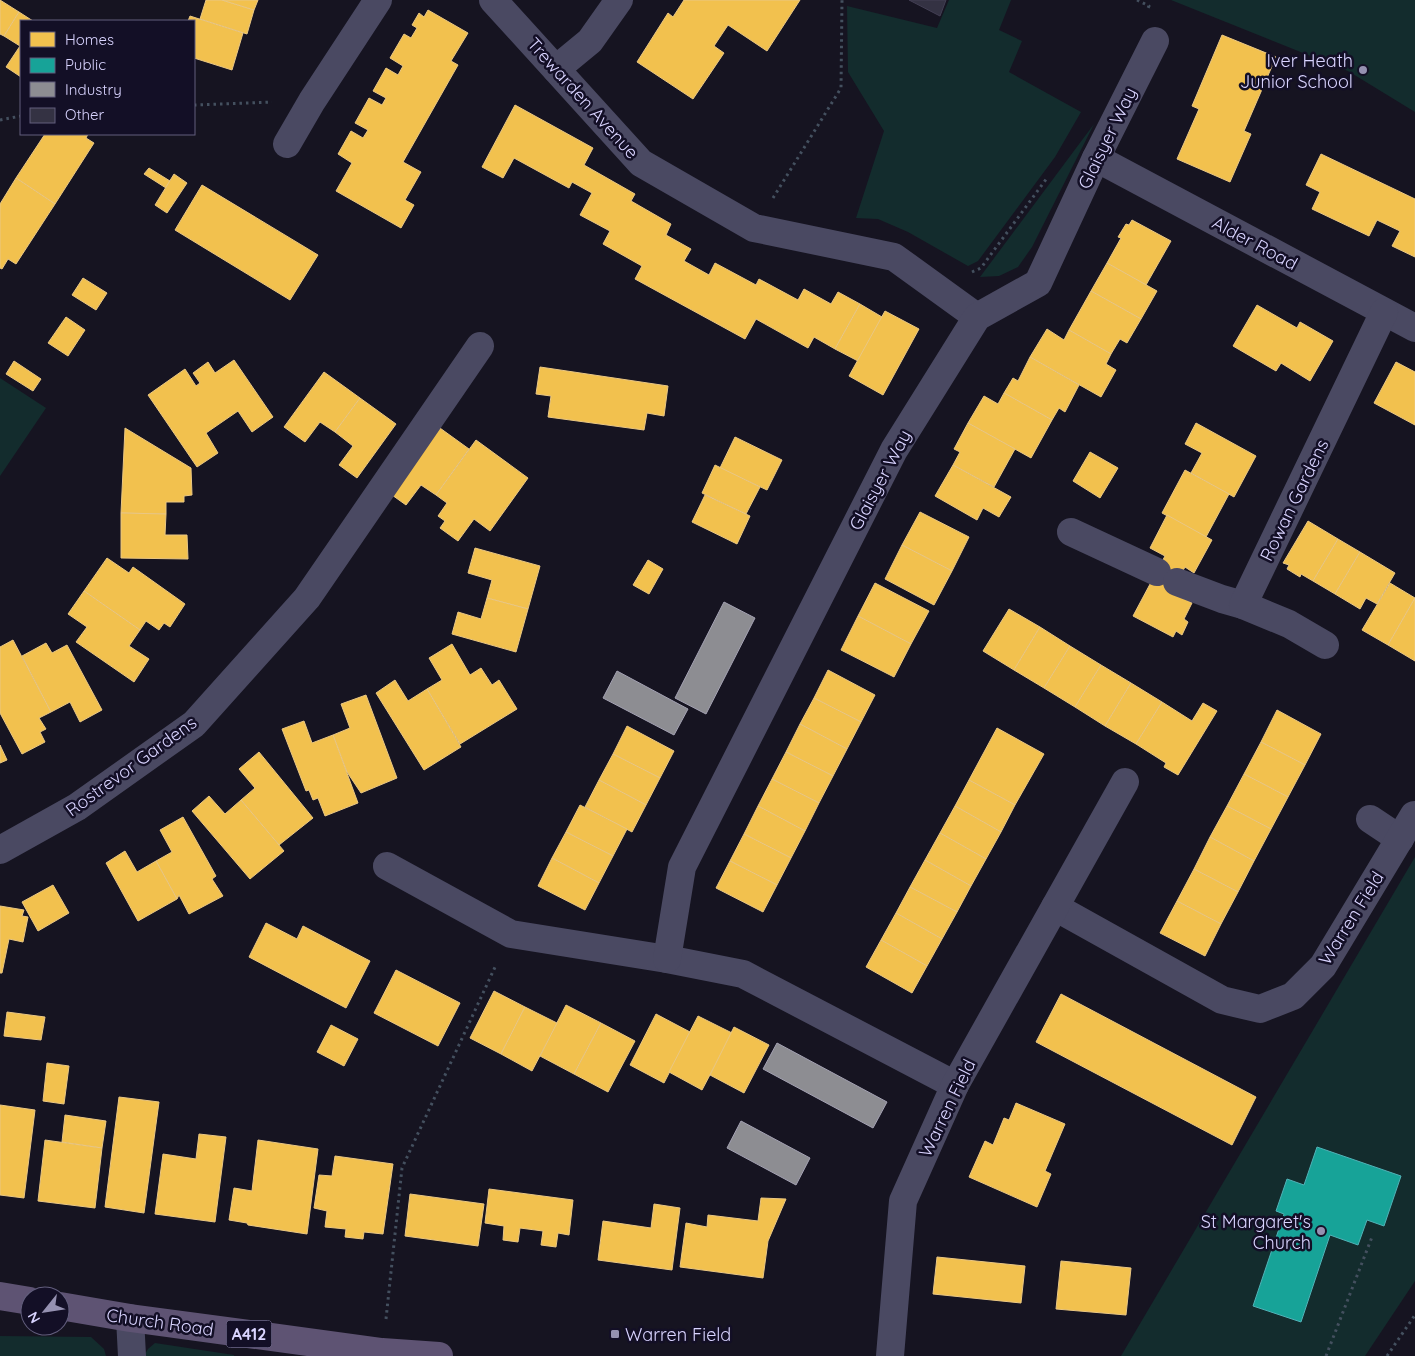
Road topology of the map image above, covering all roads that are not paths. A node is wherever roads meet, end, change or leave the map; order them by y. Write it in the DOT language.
graph roads {
  1 [pos="378,0"];
  2 [pos="493,0"];
  3 [pos="619,0"];
  4 [pos="1155,41"];
  5 [pos="556,69"];
  6 [pos="287,144"];
  7 [pos="1096,158"];
  8 [pos="1384,312"];
  9 [pos="977,317"];
  10 [pos="1415,328"];
  11 [pos="480,346"];
  12 [pos="1071,532"];
  13 [pos="1243,606"];
  14 [pos="1325,645"];
  15 [pos="1126,782"];
  16 [pos="1414,816"];
  17 [pos="1370,819"];
  18 [pos="1400,839"];
  19 [pos="0,850"];
  20 [pos="387,866"];
  21 [pos="1054,907"];
  22 [pos="666,959"];
  23 [pos="955,1085"];
  24 [pos="0,1296"];
  25 [pos="20,1299"];
  26 [pos="70,1308"];
  27 [pos="130,1318"];
  28 [pos="132,1356"];
  29 [pos="439,1356"];
  30 [pos="890,1356"];
  1 -- 6 [label="street"];
  2 -- 5 [label="street, Trewarden Avenue"];
  3 -- 5 [label="street"];
  4 -- 7 [label="street, Glaisyer Way"];
  5 -- 9 [label="street, Trewarden Avenue"];
  7 -- 8 [label="street, Alder Road"];
  7 -- 9 [label="street, Glaisyer Way"];
  8 -- 10 [label="street, Alder Road"];
  8 -- 13 [label="street, Rowan Gardens"];
  9 -- 22 [label="street, Glaisyer Way"];
  11 -- 19 [label="street, Rostrevor Gardens"];
  12 -- 13 [label="street"];
  13 -- 14 [label="street"];
  15 -- 21 [label="street, Warren Field"];
  16 -- 18 [label="street, Warren Field"];
  17 -- 18 [label="street"];
  18 -- 21 [label="street, Warren Field"];
  20 -- 22 [label="street"];
  21 -- 23 [label="street, Warren Field"];
  22 -- 23 [label="street"];
  23 -- 30 [label="street, Warren Field"];
  24 -- 25 [label="main road"];
  26 -- 27 [label="main road, Church Road / A412"];
  27 -- 28 [label="street"];
  27 -- 29 [label="main road, Church Road / A412"];
}
